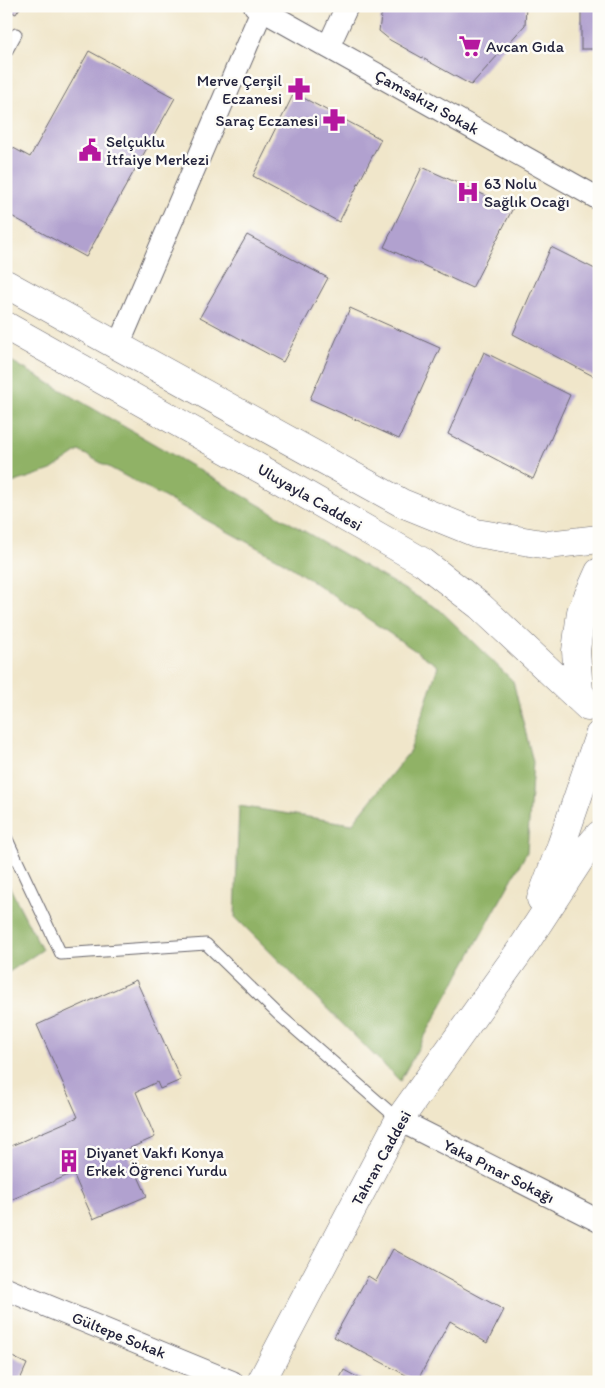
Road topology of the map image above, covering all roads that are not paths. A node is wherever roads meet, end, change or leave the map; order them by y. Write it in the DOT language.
graph roads {
  1 [pos="347,6"];
  2 [pos="258,8"];
  3 [pos="16,34"];
  4 [pos="328,47"];
  5 [pos="6,52"];
  6 [pos="599,199"];
  7 [pos="6,284"];
  8 [pos="6,326"];
  9 [pos="118,346"];
  10 [pos="599,539"];
  11 [pos="599,572"];
  12 [pos="593,716"];
  13 [pos="599,735"];
  14 [pos="599,836"];
  15 [pos="6,837"];
  16 [pos="522,948"];
  17 [pos="399,1120"];
  18 [pos="599,1221"];
  19 [pos="6,1289"];
  20 [pos="232,1382"];
  21 [pos="262,1382"];
  1 -- 4 [label="street"];
  2 -- 4 [label="street, Çamsakızı Sokak"];
  2 -- 9 [label="street"];
  3 -- 5 [label="lane"];
  4 -- 6 [label="street, Çamsakızı Sokak"];
  7 -- 9 [label="main road"];
  8 -- 12 [label="main road, Uluyayla Caddesi"];
  9 -- 10 [label="main road"];
  11 -- 12 [label="main road"];
  13 -- 16 [label="main road, Tahran Caddesi"];
  14 -- 16 [label="main road, Tahran Caddesi"];
  15 -- 17 [label="lane"];
  16 -- 17 [label="main road, Tahran Caddesi"];
  17 -- 18 [label="street, Yaka Pınar Sokağı"];
  17 -- 21 [label="main road, Tahran Caddesi"];
  19 -- 20 [label="street, Gültepe Sokak"];
}
